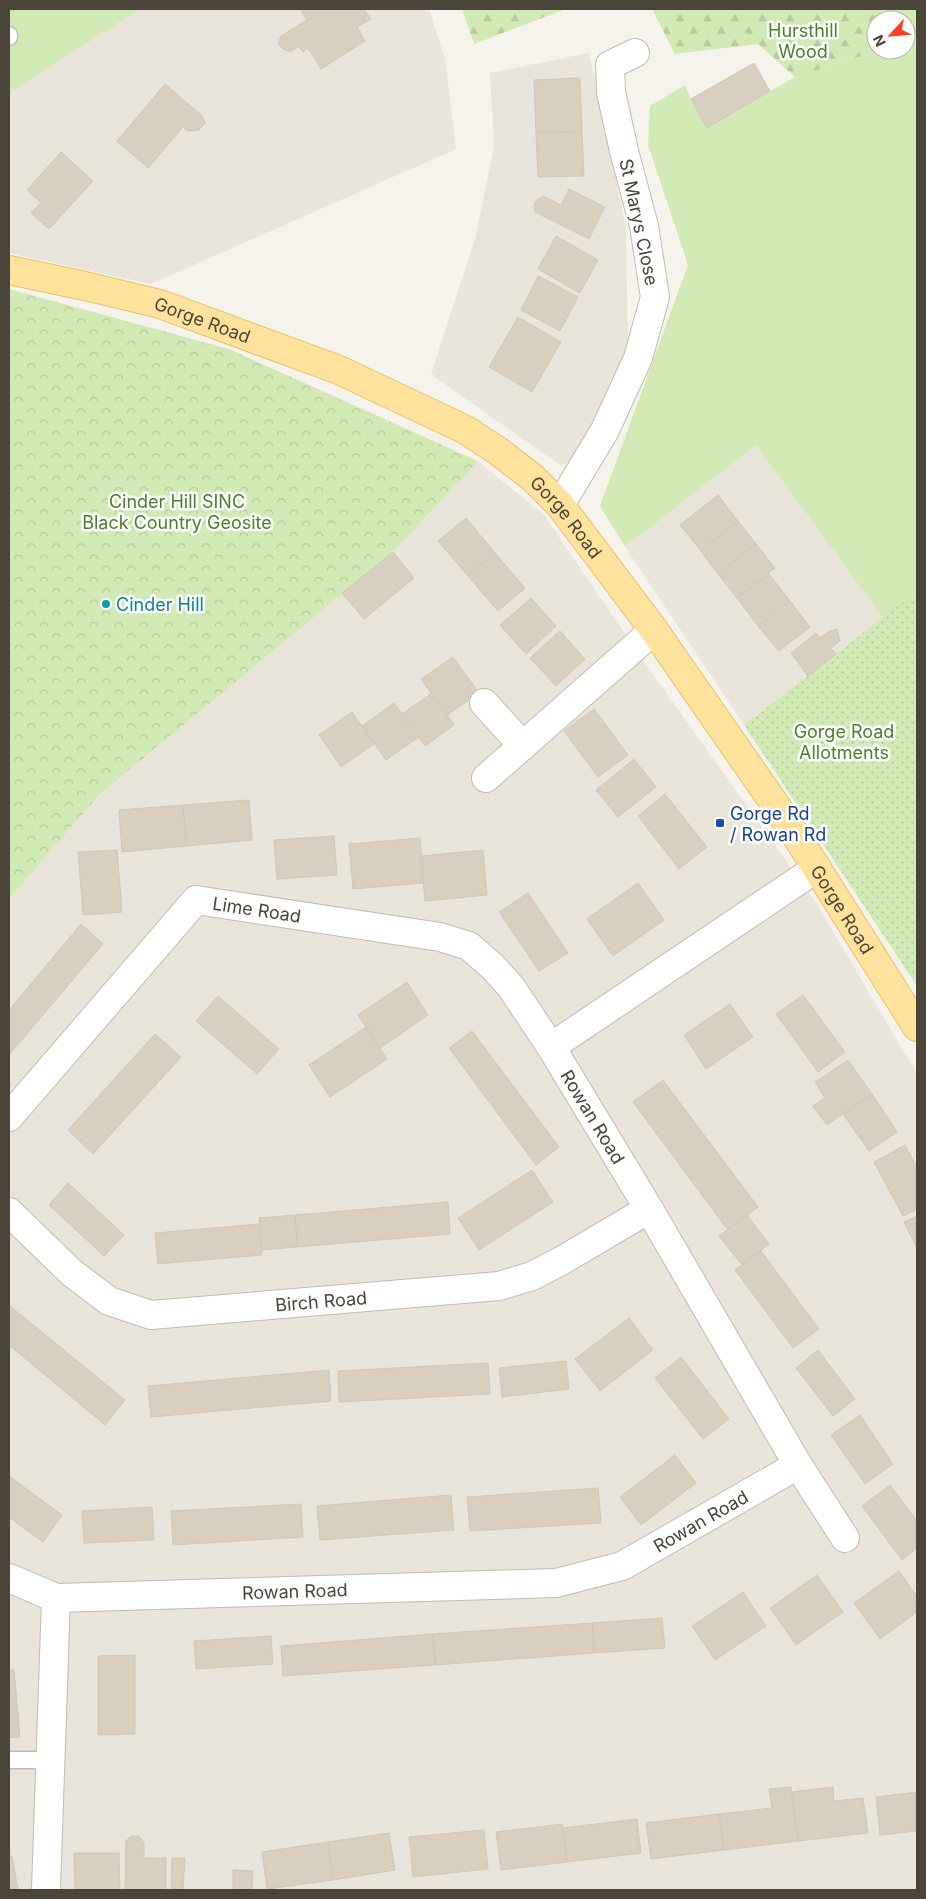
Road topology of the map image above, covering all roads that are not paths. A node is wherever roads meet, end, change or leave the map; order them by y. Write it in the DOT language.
graph roads {
  1 [pos="635,53"];
  2 [pos="9,270"];
  3 [pos="560,505"];
  4 [pos="654,630"];
  5 [pos="484,703"];
  6 [pos="523,746"];
  7 [pos="486,778"];
  8 [pos="818,868"];
  9 [pos="917,1027"];
  10 [pos="551,1047"];
  11 [pos="9,1117"];
  12 [pos="649,1209"];
  13 [pos="9,1212"];
  14 [pos="798,1465"];
  15 [pos="845,1538"];
  16 [pos="9,1578"];
  17 [pos="56,1598"];
  18 [pos="9,1760"];
  19 [pos="51,1760"];
  20 [pos="46,1890"];
  1 -- 3 [label="street, St Marys Close"];
  2 -- 3 [label="main road, Gorge Road"];
  3 -- 4 [label="main road, Gorge Road"];
  4 -- 6 [label="street"];
  4 -- 8 [label="main road, Gorge Road"];
  5 -- 6 [label="street"];
  6 -- 7 [label="street"];
  8 -- 9 [label="main road, Gorge Road"];
  8 -- 10 [label="street"];
  10 -- 11 [label="street, Lime Road"];
  10 -- 12 [label="street, Rowan Road"];
  12 -- 13 [label="street, Birch Road"];
  12 -- 14 [label="street, Rowan Road"];
  14 -- 15 [label="street, Rowan Road"];
  14 -- 17 [label="street, Rowan Road"];
  16 -- 17 [label="street"];
  17 -- 19 [label="street"];
  18 -- 19 [label="lane"];
  19 -- 20 [label="street"];
}
